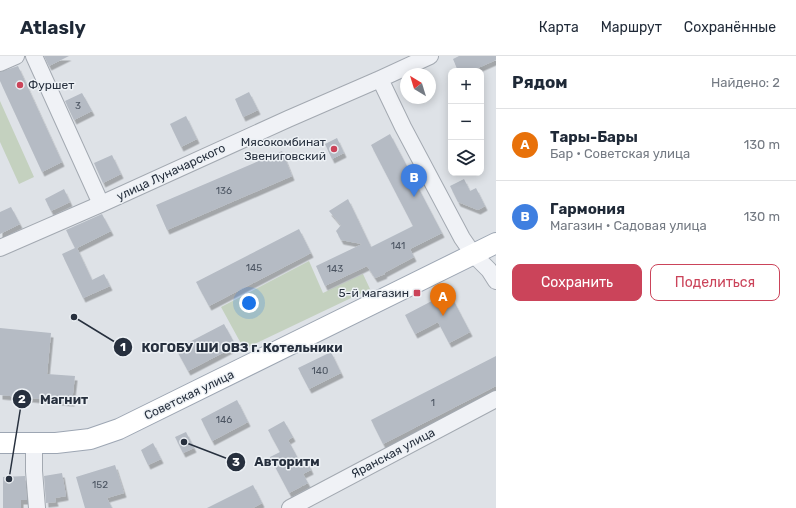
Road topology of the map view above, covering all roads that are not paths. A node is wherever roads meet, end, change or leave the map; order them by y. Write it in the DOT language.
graph roads {
  1 [pos="16,56"];
  2 [pos="34,56"];
  3 [pos="420,58"];
  4 [pos="0,63"];
  5 [pos="380,79"];
  6 [pos="101,204"];
  7 [pos="496,243"];
  8 [pos="0,248"];
  9 [pos="473,254"];
  10 [pos="496,281"];
  11 [pos="496,399"];
  12 [pos="0,443"];
  13 [pos="34,444"];
  14 [pos="37,508"];
  15 [pos="290,508"];
  1 -- 4 [label="street"];
  2 -- 6 [label="street"];
  3 -- 5 [label="street, улица Луначарского"];
  5 -- 6 [label="street, улица Луначарского"];
  5 -- 9 [label="street"];
  6 -- 8 [label="street, улица Луначарского"];
  7 -- 9 [label="main road, Советская улица"];
  9 -- 10 [label="street"];
  9 -- 13 [label="main road, Советская улица"];
  11 -- 15 [label="street, Яранская улица"];
  12 -- 13 [label="main road, Советская улица"];
  13 -- 14 [label="street"];
}
